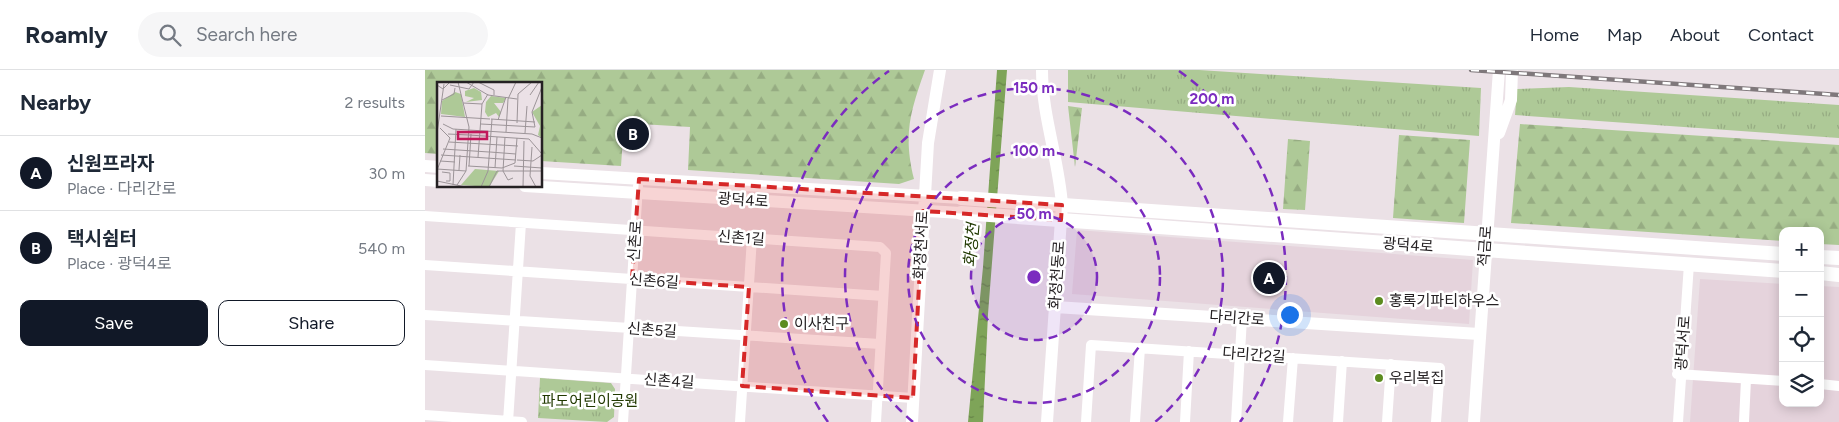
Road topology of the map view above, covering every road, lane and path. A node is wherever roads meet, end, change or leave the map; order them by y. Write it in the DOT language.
graph roads {
  1 [pos="940,70"];
  2 [pos="1042,70"];
  3 [pos="1499,70"];
  4 [pos="1512,70"];
  5 [pos="1493,150"];
  6 [pos="543,173"];
  7 [pos="639,179"];
  8 [pos="543,187"];
  9 [pos="638,193"];
  10 [pos="924,196"];
  11 [pos="961,198"];
  12 [pos="1062,205"];
  13 [pos="923,211"];
  14 [pos="961,214"];
  15 [pos="425,216"];
  16 [pos="1061,220"];
  17 [pos="521,223"];
  18 [pos="636,230"];
  19 [pos="1486,234"];
  20 [pos="752,238"];
  21 [pos="1485,250"];
  22 [pos="1779,254"];
  23 [pos="1824,257"];
  24 [pos="1839,258"];
  25 [pos="1689,264"];
  26 [pos="425,265"];
  27 [pos="518,271"];
  28 [pos="1779,271"];
  29 [pos="1824,273"];
  30 [pos="1839,275"];
  31 [pos="633,279"];
  32 [pos="749,287"];
  33 [pos="883,296"];
  34 [pos="1055,307"];
  35 [pos="425,315"];
  36 [pos="1242,318"];
  37 [pos="514,321"];
  38 [pos="629,328"];
  39 [pos="1479,334"];
  40 [pos="745,337"];
  41 [pos="880,344"];
  42 [pos="1140,348"];
  43 [pos="1189,351"];
  44 [pos="1240,354"];
  45 [pos="1293,358"];
  46 [pos="1342,361"];
  47 [pos="1391,364"];
  48 [pos="425,365"];
  49 [pos="511,370"];
  50 [pos="1679,374"];
  51 [pos="626,378"];
  52 [pos="1746,379"];
  53 [pos="1779,381"];
  54 [pos="1824,384"];
  55 [pos="742,386"];
  56 [pos="1839,386"];
  57 [pos="877,396"];
  58 [pos="913,398"];
  59 [pos="425,416"];
  60 [pos="508,422"];
  61 [pos="522,422"];
  62 [pos="623,422"];
  63 [pos="739,422"];
  64 [pos="876,422"];
  65 [pos="912,422"];
  66 [pos="1047,422"];
  67 [pos="1086,422"];
  68 [pos="1135,422"];
  69 [pos="1185,422"];
  70 [pos="1236,422"];
  71 [pos="1288,422"];
  72 [pos="1338,422"];
  73 [pos="1387,422"];
  74 [pos="1436,422"];
  75 [pos="1474,422"];
  76 [pos="1678,422"];
  77 [pos="1744,422"];
  1 -- 10 [label="street, 화정천서로"];
  2 -- 12 [label="street, 화정천동로"];
  3 -- 5 [label="street, 적금로"];
  4 -- 5 [label="street"];
  5 -- 19 [label="street, 적금로"];
  6 -- 7 [label="street, 광덕4로"];
  7 -- 9 [label="street, 신촌로"];
  7 -- 10 [label="street, 광덕4로"];
  8 -- 9 [label="street, 광덕4로"];
  9 -- 13 [label="street, 광덕4로"];
  9 -- 18 [label="street, 신촌로"];
  10 -- 11 [label="street, 광덕4로"];
  10 -- 13 [label="street, 화정천서로"];
  11 -- 12 [label="main road, 광덕4로"];
  12 -- 16 [label="street, 화정천동로"];
  12 -- 19 [label="main road, 광덕4로"];
  13 -- 14 [label="street, 광덕4로"];
  13 -- 58 [label="street, 화정천서로"];
  14 -- 16 [label="main road, 광덕4로"];
  15 -- 17 [label="street, 신촌1길"];
  16 -- 21 [label="main road, 광덕4로"];
  16 -- 34 [label="street, 화정천동로"];
  17 -- 18 [label="street, 신촌1길"];
  17 -- 27 [label="street"];
  18 -- 20 [label="street, 신촌1길"];
  18 -- 31 [label="street, 신촌로"];
  19 -- 21 [label="street, 적금로"];
  19 -- 22 [label="main road, 광덕4로"];
  20 -- 32 [label="street"];
  20 -- 33 [label="street, 신촌1길"];
  21 -- 25 [label="main road, 광덕4로"];
  21 -- 39 [label="street, 적금로"];
  23 -- 24 [label="main road"];
  25 -- 28 [label="main road, 광덕4로"];
  25 -- 50 [label="street, 광덕서로"];
  26 -- 27 [label="street, 신촌6길"];
  27 -- 31 [label="street, 신촌6길"];
  27 -- 37 [label="street"];
  29 -- 30 [label="main road"];
  31 -- 32 [label="street, 신촌6길"];
  31 -- 38 [label="street, 신촌로"];
  32 -- 33 [label="street, 신촌6길"];
  32 -- 40 [label="street"];
  33 -- 41 [label="street, 신촌1길"];
  34 -- 36 [label="street, 다리간로"];
  34 -- 66 [label="street, 화정천동로"];
  35 -- 37 [label="street, 신촌5길"];
  36 -- 39 [label="street, 다리간로"];
  36 -- 44 [label="street"];
  37 -- 38 [label="street, 신촌5길"];
  37 -- 49 [label="street"];
  38 -- 40 [label="street, 신촌5길"];
  38 -- 51 [label="street, 신촌로"];
  39 -- 75 [label="street, 적금로"];
  40 -- 41 [label="street, 신촌5길"];
  40 -- 55 [label="street"];
  41 -- 57 [label="street, 신촌1길"];
  42 -- 43 [label="street, 다리간2길"];
  42 -- 67 [label="street, 다리간2길"];
  42 -- 68 [label="street"];
  43 -- 44 [label="street, 다리간2길"];
  43 -- 69 [label="street"];
  44 -- 45 [label="street, 다리간2길"];
  44 -- 70 [label="street"];
  45 -- 46 [label="street, 다리간2길"];
  45 -- 71 [label="street"];
  46 -- 47 [label="street, 다리간2길"];
  46 -- 72 [label="street"];
  47 -- 73 [label="street"];
  47 -- 74 [label="street, 다리간2길"];
  48 -- 49 [label="street, 신촌4길"];
  49 -- 51 [label="street, 신촌4길"];
  49 -- 60 [label="street"];
  50 -- 52 [label="street"];
  50 -- 76 [label="street, 광덕서로"];
  51 -- 55 [label="street, 신촌4길"];
  51 -- 62 [label="street, 신촌로"];
  52 -- 53 [label="street"];
  52 -- 77 [label="street"];
  54 -- 56 [label="street"];
  55 -- 57 [label="street, 신촌4길"];
  55 -- 63 [label="street"];
  57 -- 58 [label="street, 신촌4길"];
  57 -- 64 [label="street, 신촌1길"];
  58 -- 65 [label="street, 화정천서로"];
  59 -- 60 [label="street"];
  60 -- 61 [label="street"];
}
